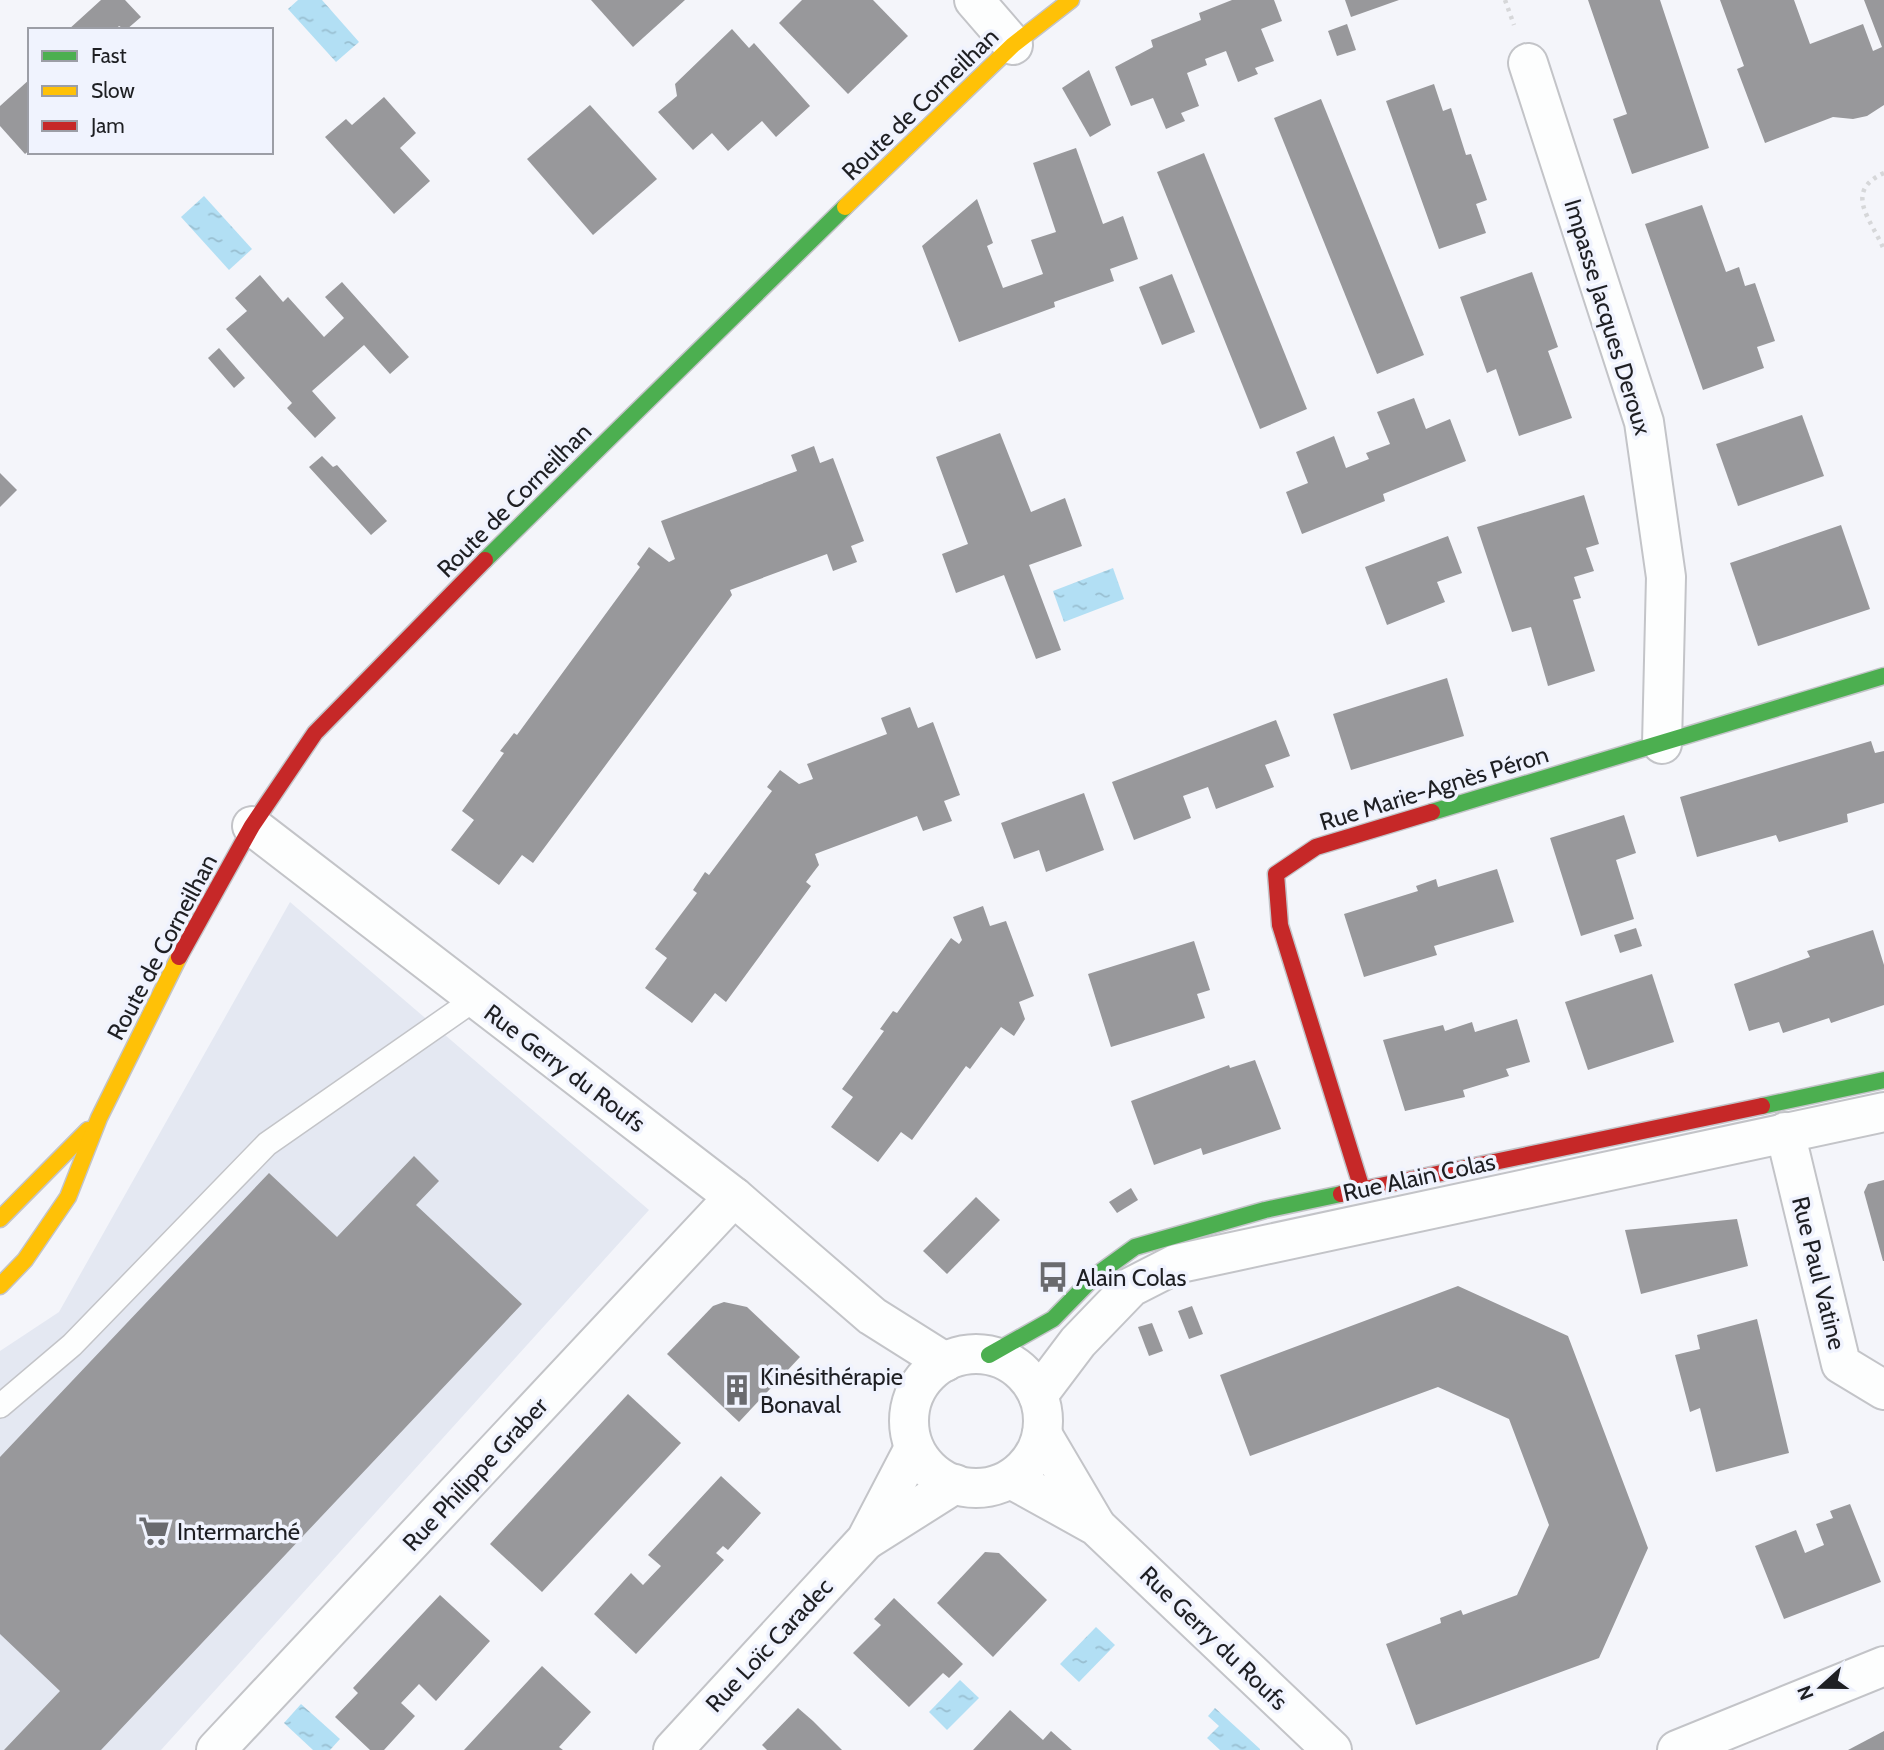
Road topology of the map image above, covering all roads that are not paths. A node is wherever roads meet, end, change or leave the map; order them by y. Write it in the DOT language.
graph roads {
  1 [pos="974,0"];
  2 [pos="1071,0"];
  3 [pos="1013,46"];
  4 [pos="1528,63"];
  5 [pos="1884,676"];
  6 [pos="1662,744"];
  7 [pos="252,826"];
  8 [pos="475,999"];
  9 [pos="1884,1080"];
  10 [pos="1884,1112"];
  11 [pos="99,1118"];
  12 [pos="1785,1132"];
  13 [pos="1362,1189"];
  14 [pos="734,1197"];
  15 [pos="0,1219"];
  16 [pos="0,1286"];
  17 [pos="872,1316"];
  18 [pos="989,1355"];
  19 [pos="945,1362"];
  20 [pos="1884,1391"];
  21 [pos="916,1392"];
  22 [pos="1038,1395"];
  23 [pos="0,1406"];
  24 [pos="1042,1434"];
  25 [pos="915,1448"];
  26 [pos="1011,1479"];
  27 [pos="955,1484"];
  28 [pos="1096,1526"];
  29 [pos="866,1541"];
  30 [pos="1884,1666"];
  31 [pos="216,1750"];
  32 [pos="673,1750"];
  33 [pos="1332,1750"];
  34 [pos="1677,1750"];
  1 -- 3 [label="street"];
  2 -- 3 [label="street, Route de Corneilhan"];
  3 -- 7 [label="street, Route de Corneilhan"];
  4 -- 6 [label="street, Impasse Jacques Deroux"];
  5 -- 6 [label="street, Rue Marie-Agnès Péron"];
  6 -- 13 [label="street, Rue Marie-Agnès Péron"];
  7 -- 8 [label="street, Rue Gerry du Roufs"];
  7 -- 11 [label="street, Route de Corneilhan"];
  8 -- 14 [label="street, Rue Gerry du Roufs"];
  8 -- 23 [label="lane"];
  9 -- 13 [label="street, Rue Alain Colas"];
  10 -- 12 [label="street, Rue Alain Colas"];
  11 -- 15 [label="street, Route de Corneilhan"];
  11 -- 16 [label="street, Route de Corneilhan"];
  12 -- 20 [label="street, Rue Paul Vatine"];
  12 -- 22 [label="street, Rue Alain Colas"];
  13 -- 18 [label="street, Rue Alain Colas"];
  14 -- 17 [label="street, Rue Gerry du Roufs"];
  14 -- 31 [label="street, Rue Philippe Graber"];
  17 -- 19 [label="street, Rue Gerry du Roufs"];
  17 -- 21 [label="street, Rue Gerry du Roufs"];
  18 -- 19 [label="street"];
  18 -- 22 [label="street"];
  19 -- 21 [label="street"];
  21 -- 25 [label="street"];
  22 -- 24 [label="street"];
  24 -- 26 [label="street"];
  24 -- 28 [label="street, Rue Gerry du Roufs"];
  25 -- 27 [label="street"];
  25 -- 29 [label="street, Rue Loïc Caradec"];
  26 -- 27 [label="street"];
  26 -- 28 [label="street, Rue Gerry du Roufs"];
  27 -- 29 [label="street, Rue Loïc Caradec"];
  28 -- 33 [label="street, Rue Gerry du Roufs"];
  29 -- 32 [label="street, Rue Loïc Caradec"];
  30 -- 34 [label="street"];
}
